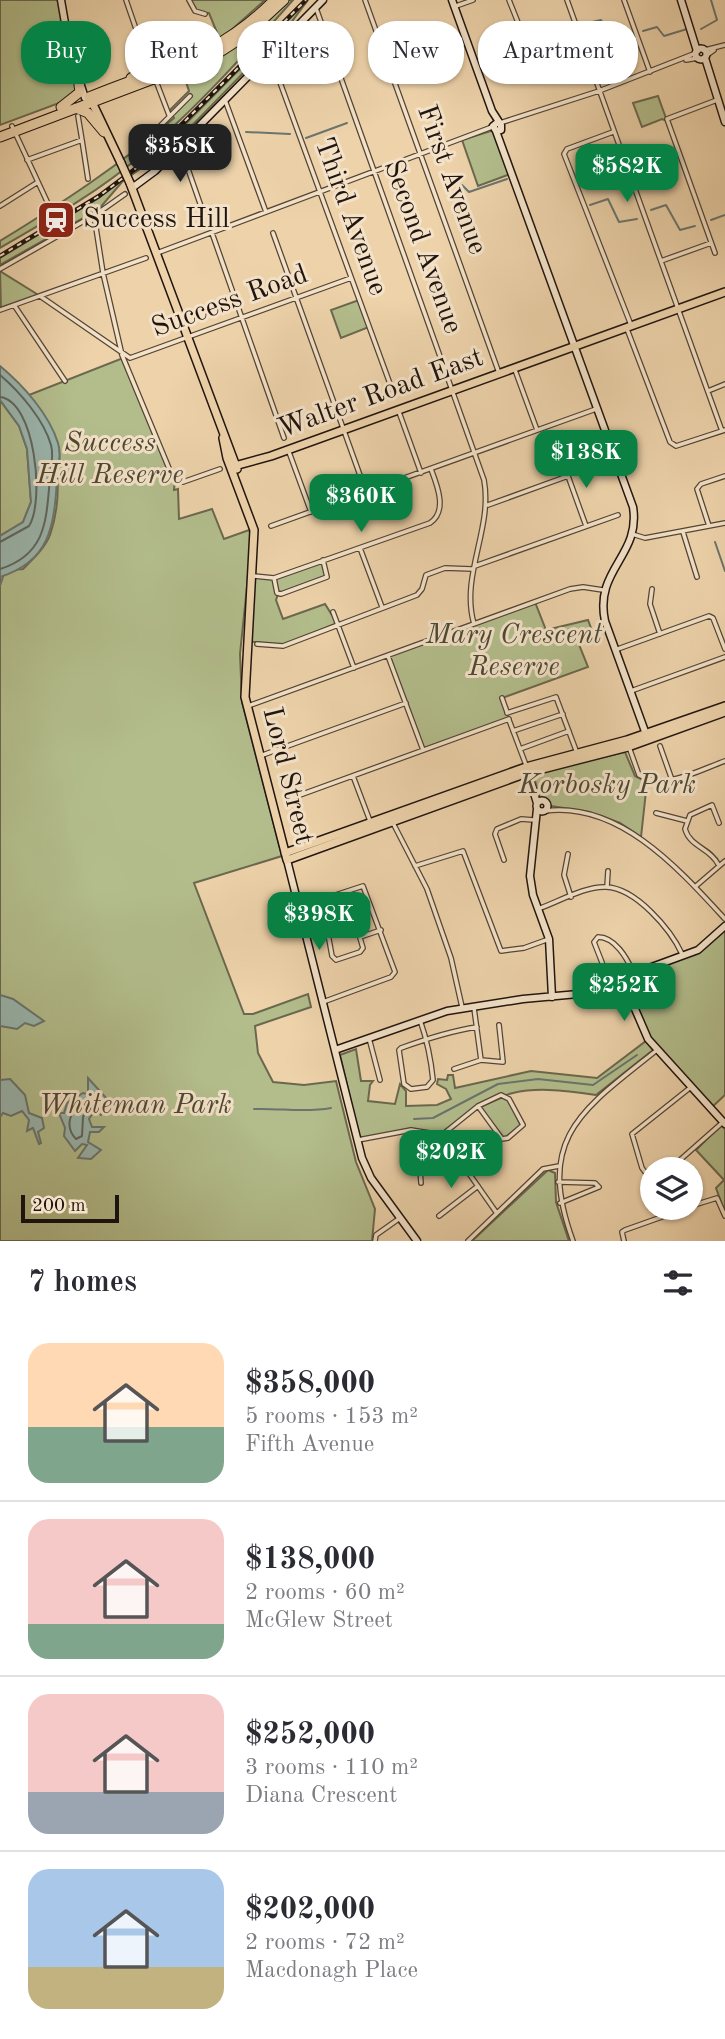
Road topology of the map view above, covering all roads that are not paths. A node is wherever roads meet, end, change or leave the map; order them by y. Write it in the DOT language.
graph roads {
  1 [pos="61,0"];
  2 [pos="126,0"];
  3 [pos="189,0"];
  4 [pos="274,0"];
  5 [pos="284,0"];
  6 [pos="323,0"];
  7 [pos="365,0"];
  8 [pos="473,0"];
  9 [pos="509,0"];
  10 [pos="568,0"];
  11 [pos="624,0"];
  12 [pos="681,0"];
  13 [pos="454,3"];
  14 [pos="316,8"];
  15 [pos="205,15"];
  16 [pos="65,21"];
  17 [pos="132,21"];
  18 [pos="303,21"];
  19 [pos="517,21"];
  20 [pos="575,21"];
  21 [pos="223,43"];
  22 [pos="725,45"];
  23 [pos="223,51"];
  24 [pos="701,54"];
  25 [pos="650,72"];
  26 [pos="125,82"];
  27 [pos="81,84"];
  28 [pos="125,84"];
  29 [pos="136,84"];
  30 [pos="157,84"];
  31 [pos="241,84"];
  32 [pos="281,84"];
  33 [pos="597,84"];
  34 [pos="117,86"];
  35 [pos="599,91"];
  36 [pos="190,96"];
  37 [pos="225,100"];
  38 [pos="717,100"];
  39 [pos="92,101"];
  40 [pos="61,107"];
  41 [pos="77,112"];
  42 [pos="169,115"];
  43 [pos="725,122"];
  44 [pos="497,127"];
  45 [pos="13,128"];
  46 [pos="0,131"];
  47 [pos="104,132"];
  48 [pos="613,132"];
  49 [pos="0,137"];
  50 [pos="82,140"];
  51 [pos="141,145"];
  52 [pos="180,146"];
  53 [pos="115,151"];
  54 [pos="422,155"];
  55 [pos="27,160"];
  56 [pos="375,172"];
  57 [pos="88,179"];
  58 [pos="38,183"];
  59 [pos="131,186"];
  60 [pos="320,192"];
  61 [pos="125,194"];
  62 [pos="0,206"];
  63 [pos="51,210"];
  64 [pos="203,212"];
  65 [pos="266,212"];
  66 [pos="94,215"];
  67 [pos="212,233"];
  68 [pos="274,233"];
  69 [pos="711,243"];
  70 [pos="157,253"];
  71 [pos="715,254"];
  72 [pos="146,258"];
  73 [pos="661,261"];
  74 [pos="0,269"];
  75 [pos="103,273"];
  76 [pos="351,278"];
  77 [pos="725,290"];
  78 [pos="40,296"];
  79 [pos="297,298"];
  80 [pos="14,305"];
  81 [pos="677,308"];
  82 [pos="0,310"];
  83 [pos="241,318"];
  84 [pos="629,326"];
  85 [pos="186,338"];
  86 [pos="575,345"];
  87 [pos="122,355"];
  88 [pos="514,368"];
  89 [pos="499,373"];
  90 [pos="65,381"];
  91 [pos="725,384"];
  92 [pos="453,390"];
  93 [pos="708,391"];
  94 [pos="393,392"];
  95 [pos="598,408"];
  96 [pos="398,409"];
  97 [pos="342,430"];
  98 [pos="537,430"];
  99 [pos="724,431"];
  100 [pos="284,438"];
  101 [pos="288,450"];
  102 [pos="475,453"];
  103 [pos="563,463"];
  104 [pos="233,467"];
  105 [pos="220,468"];
  106 [pos="431,469"];
  107 [pos="421,472"];
  108 [pos="568,476"];
  109 [pos="725,476"];
  110 [pos="366,492"];
  111 [pos="487,505"];
  112 [pos="311,512"];
  113 [pos="618,515"];
  114 [pos="725,523"];
  115 [pos="271,526"];
  116 [pos="586,526"];
  117 [pos="710,527"];
  118 [pos="683,532"];
  119 [pos="632,534"];
  120 [pos="360,548"];
  121 [pos="323,561"];
  122 [pos="473,568"];
  123 [pos="253,576"];
  124 [pos="697,577"];
  125 [pos="274,578"];
  126 [pos="652,589"];
  127 [pos="603,590"];
  128 [pos="382,607"];
  129 [pos="333,612"];
  130 [pos="337,623"];
  131 [pos="474,624"];
  132 [pos="660,634"];
  133 [pos="257,645"];
  134 [pos="725,649"];
  135 [pos="615,650"];
  136 [pos="388,656"];
  137 [pos="725,657"];
  138 [pos="354,668"];
  139 [pos="631,691"];
  140 [pos="502,698"];
  141 [pos="406,703"];
  142 [pos="246,706"];
  143 [pos="725,706"];
  144 [pos="725,712"];
  145 [pos="507,713"];
  146 [pos="563,714"];
  147 [pos="509,719"];
  148 [pos="513,731"];
  149 [pos="569,731"];
  150 [pos="647,737"];
  151 [pos="660,746"];
  152 [pos="628,747"];
  153 [pos="520,749"];
  154 [pos="423,750"];
  155 [pos="577,753"];
  156 [pos="260,756"];
  157 [pos="725,761"];
  158 [pos="528,771"];
  159 [pos="354,775"];
  160 [pos="672,780"];
  161 [pos="289,799"];
  162 [pos="543,807"];
  163 [pos="656,813"];
  164 [pos="536,820"];
  165 [pos="687,821"];
  166 [pos="393,822"];
  167 [pos="370,823"];
  168 [pos="719,823"];
  169 [pos="568,854"];
  170 [pos="286,857"];
  171 [pos="504,860"];
  172 [pos="725,861"];
  173 [pos="718,864"];
  174 [pos="415,866"];
  175 [pos="608,871"];
  176 [pos="696,886"];
  177 [pos="607,887"];
  178 [pos="571,897"];
  179 [pos="308,904"];
  180 [pos="538,909"];
  181 [pos="725,919"];
  182 [pos="725,926"];
  183 [pos="380,930"];
  184 [pos="360,937"];
  185 [pos="549,939"];
  186 [pos="683,956"];
  187 [pos="634,974"];
  188 [pos="622,979"];
  189 [pos="610,983"];
  190 [pos="552,997"];
  191 [pos="323,1002"];
  192 [pos="474,1006"];
  193 [pos="462,1007"];
  194 [pos="420,1020"];
  195 [pos="499,1025"];
  196 [pos="477,1027"];
  197 [pos="369,1038"];
  198 [pos="426,1039"];
  199 [pos="335,1050"];
  200 [pos="657,1050"];
  201 [pos="481,1060"];
  202 [pos="454,1069"];
  203 [pos="380,1080"];
  204 [pos="691,1086"];
  205 [pos="478,1106"];
  206 [pos="724,1123"];
  207 [pos="442,1135"];
  208 [pos="357,1140"];
  209 [pos="456,1156"];
  210 [pos="684,1157"];
  211 [pos="640,1161"];
  212 [pos="559,1166"];
  213 [pos="420,1169"];
  214 [pos="411,1170"];
  215 [pos="558,1182"];
  216 [pos="421,1183"];
  217 [pos="478,1186"];
  218 [pos="560,1203"];
  219 [pos="703,1203"];
  220 [pos="496,1213"];
  221 [pos="439,1216"];
  222 [pos="725,1216"];
  223 [pos="400,1218"];
  224 [pos="653,1220"];
  225 [pos="374,1241"];
  226 [pos="417,1241"];
  227 [pos="468,1241"];
  228 [pos="573,1241"];
  229 [pos="624,1241"];
  1 -- 16 [label="street"];
  2 -- 17 [label="street"];
  3 -- 15 [label="street"];
  4 -- 21 [label="highway"];
  5 -- 23 [label="highway"];
  6 -- 14 [label="street"];
  7 -- 54 [label="street, First Avenue"];
  8 -- 13 [label="street"];
  9 -- 19 [label="street"];
  10 -- 20 [label="street"];
  11 -- 25 [label="street"];
  12 -- 24 [label="street"];
  13 -- 44 [label="street"];
  14 -- 18 [label="street"];
  14 -- 56 [label="street, Second Avenue"];
  22 -- 24 [label="street"];
  24 -- 25 [label="street"];
  24 -- 38 [label="street"];
  25 -- 35 [label="street"];
  26 -- 34 [label="highway"];
  27 -- 39 [label="street"];
  27 -- 39 [label="highway"];
  27 -- 40 [label="highway"];
  28 -- 34 [label="highway"];
  29 -- 39 [label="highway"];
  30 -- 42 [label="street"];
  31 -- 37 [label="street"];
  32 -- 60 [label="street, Third Avenue"];
  33 -- 35 [label="street"];
  34 -- 39 [label="highway"];
  35 -- 44 [label="street"];
  35 -- 48 [label="street"];
  36 -- 42 [label="street"];
  37 -- 52 [label="street"];
  37 -- 65 [label="street"];
  38 -- 43 [label="street"];
  38 -- 69 [label="street"];
  39 -- 40 [label="highway"];
  39 -- 41 [label="highway"];
  39 -- 47 [label="main road, Lord Street"];
  39 -- 53 [label="main road, Lord Street"];
  40 -- 45 [label="highway"];
  41 -- 45 [label="highway"];
  41 -- 47 [label="highway"];
  41 -- 50 [label="street"];
  42 -- 51 [label="street"];
  44 -- 54 [label="street"];
  44 -- 86 [label="street"];
  45 -- 46 [label="highway"];
  45 -- 49 [label="highway"];
  45 -- 55 [label="street"];
  47 -- 53 [label="main road, Lord Street"];
  48 -- 73 [label="street"];
  48 -- 84 [label="street"];
  50 -- 55 [label="street"];
  50 -- 57 [label="street"];
  52 -- 59 [label="street"];
  52 -- 64 [label="street"];
  53 -- 59 [label="main road, Lord Street, bridge"];
  54 -- 56 [label="street"];
  54 -- 89 [label="street, First Avenue"];
  55 -- 58 [label="street"];
  56 -- 60 [label="street"];
  56 -- 92 [label="street, Second Avenue"];
  58 -- 62 [label="street"];
  58 -- 63 [label="street"];
  59 -- 70 [label="main road, Lord Street"];
  60 -- 65 [label="street"];
  60 -- 76 [label="street, Third Avenue"];
  61 -- 66 [label="street"];
  65 -- 67 [label="street"];
  66 -- 74 [label="street"];
  66 -- 75 [label="street"];
  67 -- 70 [label="street"];
  67 -- 83 [label="street"];
  68 -- 79 [label="street"];
  69 -- 71 [label="street"];
  69 -- 73 [label="street"];
  70 -- 85 [label="main road, Lord Street"];
  72 -- 75 [label="street"];
  73 -- 81 [label="street"];
  75 -- 78 [label="street"];
  75 -- 87 [label="street"];
  76 -- 79 [label="street, Success Road"];
  76 -- 94 [label="street, Third Avenue"];
  77 -- 81 [label="main road, Walter Road East"];
  78 -- 80 [label="street"];
  78 -- 87 [label="street"];
  79 -- 83 [label="street, Success Road"];
  79 -- 97 [label="street"];
  80 -- 82 [label="street"];
  80 -- 90 [label="street"];
  81 -- 84 [label="main road, Walter Road East"];
  81 -- 93 [label="street"];
  83 -- 85 [label="street, Success Road"];
  83 -- 100 [label="street"];
  84 -- 86 [label="main road, Walter Road East"];
  84 -- 99 [label="street"];
  85 -- 87 [label="street, Success Road"];
  85 -- 104 [label="main road, Lord Street"];
  86 -- 88 [label="main road, Walter Road East"];
  86 -- 95 [label="street"];
  87 -- 105 [label="street"];
  88 -- 89 [label="main road, Walter Road East"];
  88 -- 98 [label="street"];
  89 -- 92 [label="main road, Walter Road East"];
  91 -- 93 [label="street"];
  92 -- 96 [label="main road, Walter Road East"];
  92 -- 102 [label="street, Second Avenue"];
  93 -- 99 [label="street"];
  95 -- 98 [label="street"];
  95 -- 119 [label="street"];
  96 -- 97 [label="main road, Walter Road East"];
  96 -- 107 [label="street"];
  97 -- 101 [label="main road, Walter Road East"];
  97 -- 110 [label="street"];
  98 -- 102 [label="street"];
  101 -- 104 [label="main road, Walter Road East"];
  101 -- 112 [label="street"];
  102 -- 106 [label="street"];
  102 -- 111 [label="street, Second Avenue"];
  103 -- 108 [label="street"];
  104 -- 123 [label="main road, Lord Street"];
  106 -- 107 [label="street"];
  106 -- 120 [label="street"];
  107 -- 110 [label="street"];
  108 -- 111 [label="street"];
  108 -- 116 [label="street"];
  109 -- 117 [label="street"];
  110 -- 112 [label="street"];
  111 -- 122 [label="street, Second Avenue"];
  112 -- 115 [label="street"];
  113 -- 116 [label="street"];
  114 -- 117 [label="street"];
  116 -- 122 [label="street"];
  117 -- 118 [label="street"];
  118 -- 119 [label="street"];
  118 -- 124 [label="street"];
  119 -- 127 [label="street"];
  120 -- 121 [label="street"];
  120 -- 128 [label="street"];
  121 -- 125 [label="street"];
  121 -- 125 [label="street"];
  122 -- 128 [label="street"];
  122 -- 131 [label="street, Second Avenue"];
  123 -- 125 [label="street"];
  123 -- 142 [label="main road, Lord Street"];
  126 -- 132 [label="street"];
  127 -- 131 [label="street"];
  127 -- 135 [label="street"];
  128 -- 130 [label="street"];
  129 -- 130 [label="street"];
  130 -- 133 [label="street"];
  130 -- 138 [label="street"];
  131 -- 136 [label="street"];
  132 -- 134 [label="street"];
  132 -- 135 [label="street"];
  135 -- 139 [label="street"];
  136 -- 138 [label="street"];
  136 -- 141 [label="street"];
  137 -- 139 [label="street"];
  138 -- 142 [label="street"];
  139 -- 150 [label="street"];
  140 -- 145 [label="street"];
  141 -- 154 [label="street"];
  141 -- 156 [label="street"];
  142 -- 156 [label="main road, Lord Street"];
  143 -- 150 [label="main road"];
  144 -- 150 [label="main road"];
  145 -- 146 [label="street"];
  145 -- 147 [label="street"];
  146 -- 148 [label="street"];
  146 -- 149 [label="street"];
  147 -- 148 [label="street"];
  147 -- 154 [label="street"];
  148 -- 153 [label="street"];
  149 -- 153 [label="street"];
  149 -- 155 [label="street"];
  150 -- 152 [label="main road"];
  150 -- 155 [label="main road"];
  151 -- 160 [label="street"];
  152 -- 158 [label="main road"];
  152 -- 160 [label="street"];
  153 -- 158 [label="street"];
  154 -- 159 [label="street"];
  155 -- 158 [label="main road"];
  156 -- 170 [label="main road, Lord Street"];
  157 -- 160 [label="street"];
  158 -- 162 [label="street"];
  158 -- 166 [label="main road"];
  158 -- 167 [label="main road"];
  159 -- 161 [label="street"];
  159 -- 167 [label="street"];
  162 -- 164 [label="street"];
  162 -- 176 [label="street"];
  163 -- 165 [label="street"];
  164 -- 171 [label="street"];
  164 -- 180 [label="street"];
  165 -- 168 [label="street"];
  165 -- 173 [label="street"];
  166 -- 170 [label="main road"];
  166 -- 174 [label="street"];
  167 -- 170 [label="main road"];
  169 -- 178 [label="street"];
  170 -- 191 [label="street, Lord Street"];
  172 -- 173 [label="street"];
  173 -- 176 [label="street"];
  174 -- 185 [label="street"];
  174 -- 193 [label="street"];
  175 -- 177 [label="street"];
  176 -- 181 [label="street"];
  177 -- 178 [label="street"];
  177 -- 186 [label="street"];
  178 -- 180 [label="street"];
  179 -- 183 [label="street"];
  180 -- 185 [label="street"];
  182 -- 186 [label="street"];
  183 -- 184 [label="street"];
  183 -- 191 [label="street"];
  184 -- 184 [label="street"];
  185 -- 190 [label="street"];
  186 -- 187 [label="street"];
  187 -- 188 [label="street"];
  187 -- 189 [label="street"];
  188 -- 189 [label="street"];
  188 -- 200 [label="street"];
  189 -- 190 [label="street"];
  190 -- 192 [label="street"];
  191 -- 199 [label="street, Lord Street"];
  192 -- 193 [label="street"];
  192 -- 196 [label="street"];
  193 -- 194 [label="street"];
  194 -- 197 [label="street"];
  194 -- 198 [label="street"];
  195 -- 201 [label="street"];
  196 -- 198 [label="street"];
  196 -- 201 [label="street"];
  197 -- 199 [label="street"];
  197 -- 203 [label="street"];
  198 -- 198 [label="street"];
  199 -- 208 [label="street, Lord Street"];
  200 -- 204 [label="street"];
  200 -- 212 [label="street"];
  201 -- 202 [label="street"];
  204 -- 206 [label="street"];
  204 -- 211 [label="street"];
  205 -- 205 [label="street"];
  205 -- 207 [label="street"];
  206 -- 210 [label="street"];
  207 -- 208 [label="street"];
  207 -- 209 [label="street"];
  208 -- 223 [label="street, Lord Street"];
  209 -- 213 [label="street"];
  209 -- 217 [label="street"];
  212 -- 215 [label="street"];
  212 -- 220 [label="street"];
  213 -- 214 [label="street"];
  213 -- 216 [label="street"];
  215 -- 218 [label="street"];
  215 -- 218 [label="street"];
  217 -- 220 [label="street"];
  217 -- 221 [label="street"];
  218 -- 228 [label="street"];
  219 -- 222 [label="street"];
  220 -- 227 [label="street"];
  223 -- 225 [label="street"];
  223 -- 226 [label="street, Lord Street"];
  224 -- 229 [label="street"];
}
